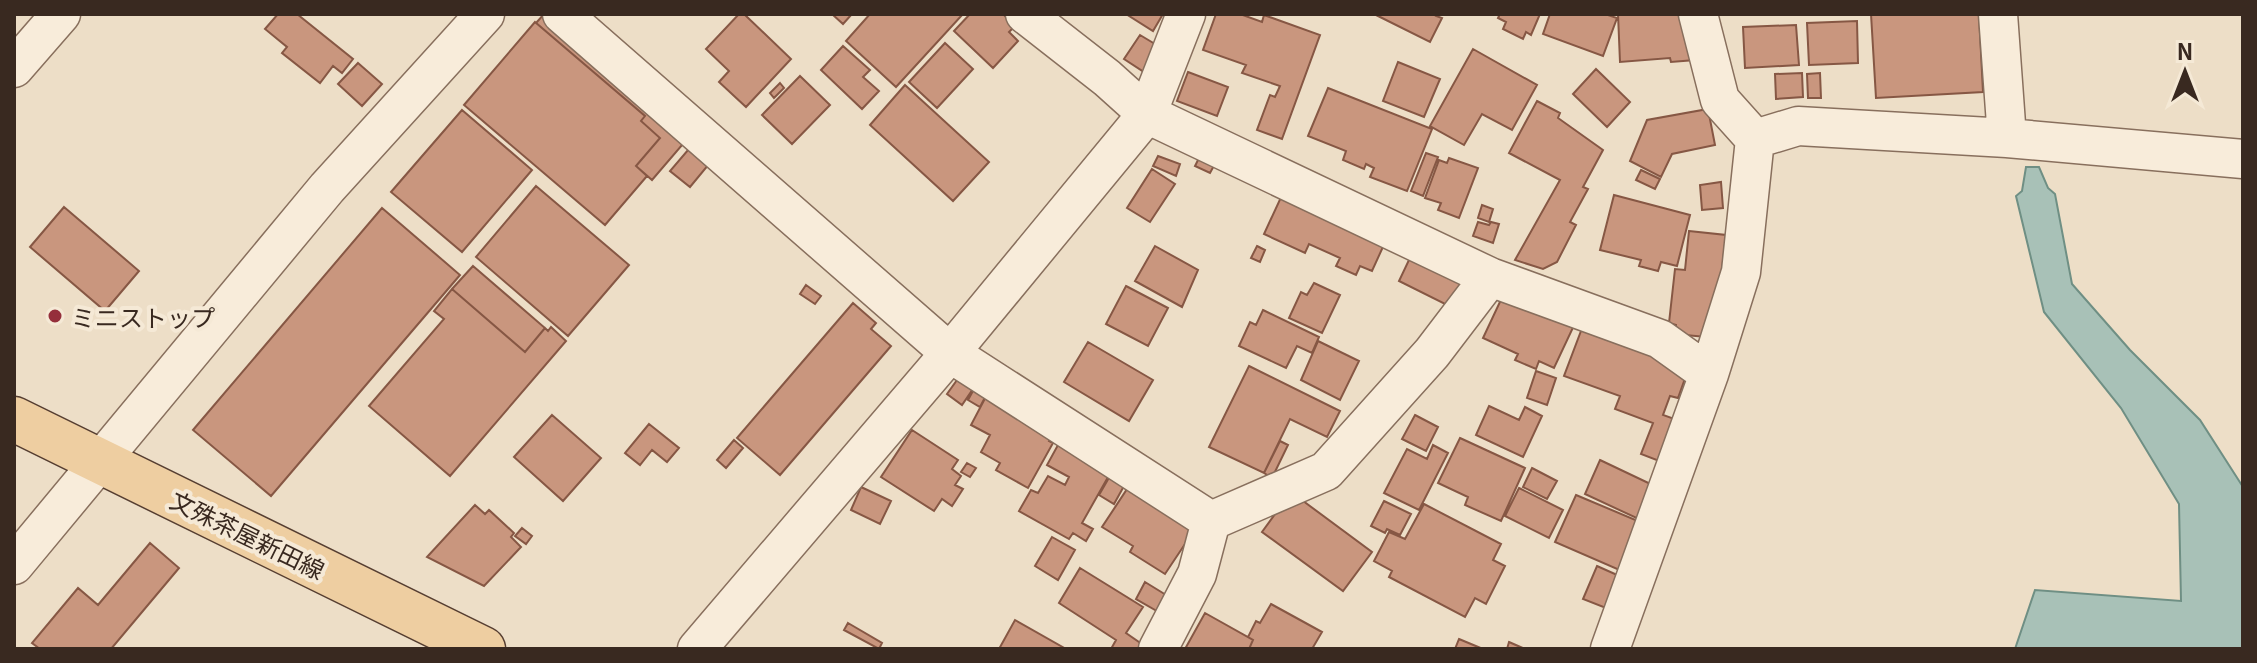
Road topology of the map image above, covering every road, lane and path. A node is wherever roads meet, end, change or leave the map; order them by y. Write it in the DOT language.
graph roads {
  1 [pos="61,14"];
  2 [pos="485,14"];
  3 [pos="562,14"];
  4 [pos="1025,14"];
  5 [pos="1186,14"];
  6 [pos="1698,14"];
  7 [pos="1998,14"];
  8 [pos="14,68"];
  9 [pos="1147,114"];
  10 [pos="2007,138"];
  11 [pos="1755,139"];
  12 [pos="2243,159"];
  13 [pos="1490,277"];
  14 [pos="950,353"];
  15 [pos="1709,374"];
  16 [pos="14,419"];
  17 [pos="99,461"];
  18 [pos="1211,521"];
  19 [pos="14,565"];
  20 [pos="483,649"];
  21 [pos="697,649"];
  22 [pos="1158,649"];
  23 [pos="1610,649"];
  1 -- 8 [label="street"];
  2 -- 17 [label="street"];
  3 -- 14 [label="street"];
  4 -- 9 [label="street"];
  5 -- 9 [label="street"];
  6 -- 11 [label="street"];
  7 -- 10 [label="street"];
  9 -- 13 [label="street"];
  9 -- 14 [label="street"];
  10 -- 11 [label="street"];
  10 -- 12 [label="street"];
  11 -- 15 [label="street"];
  13 -- 15 [label="street"];
  13 -- 18 [label="street"];
  14 -- 18 [label="street"];
  14 -- 21 [label="street"];
  15 -- 23 [label="street"];
  16 -- 17 [label="main road, 文殊茶屋新田線"];
  17 -- 19 [label="street"];
  17 -- 20 [label="main road, 文殊茶屋新田線"];
  18 -- 22 [label="street"];
}
